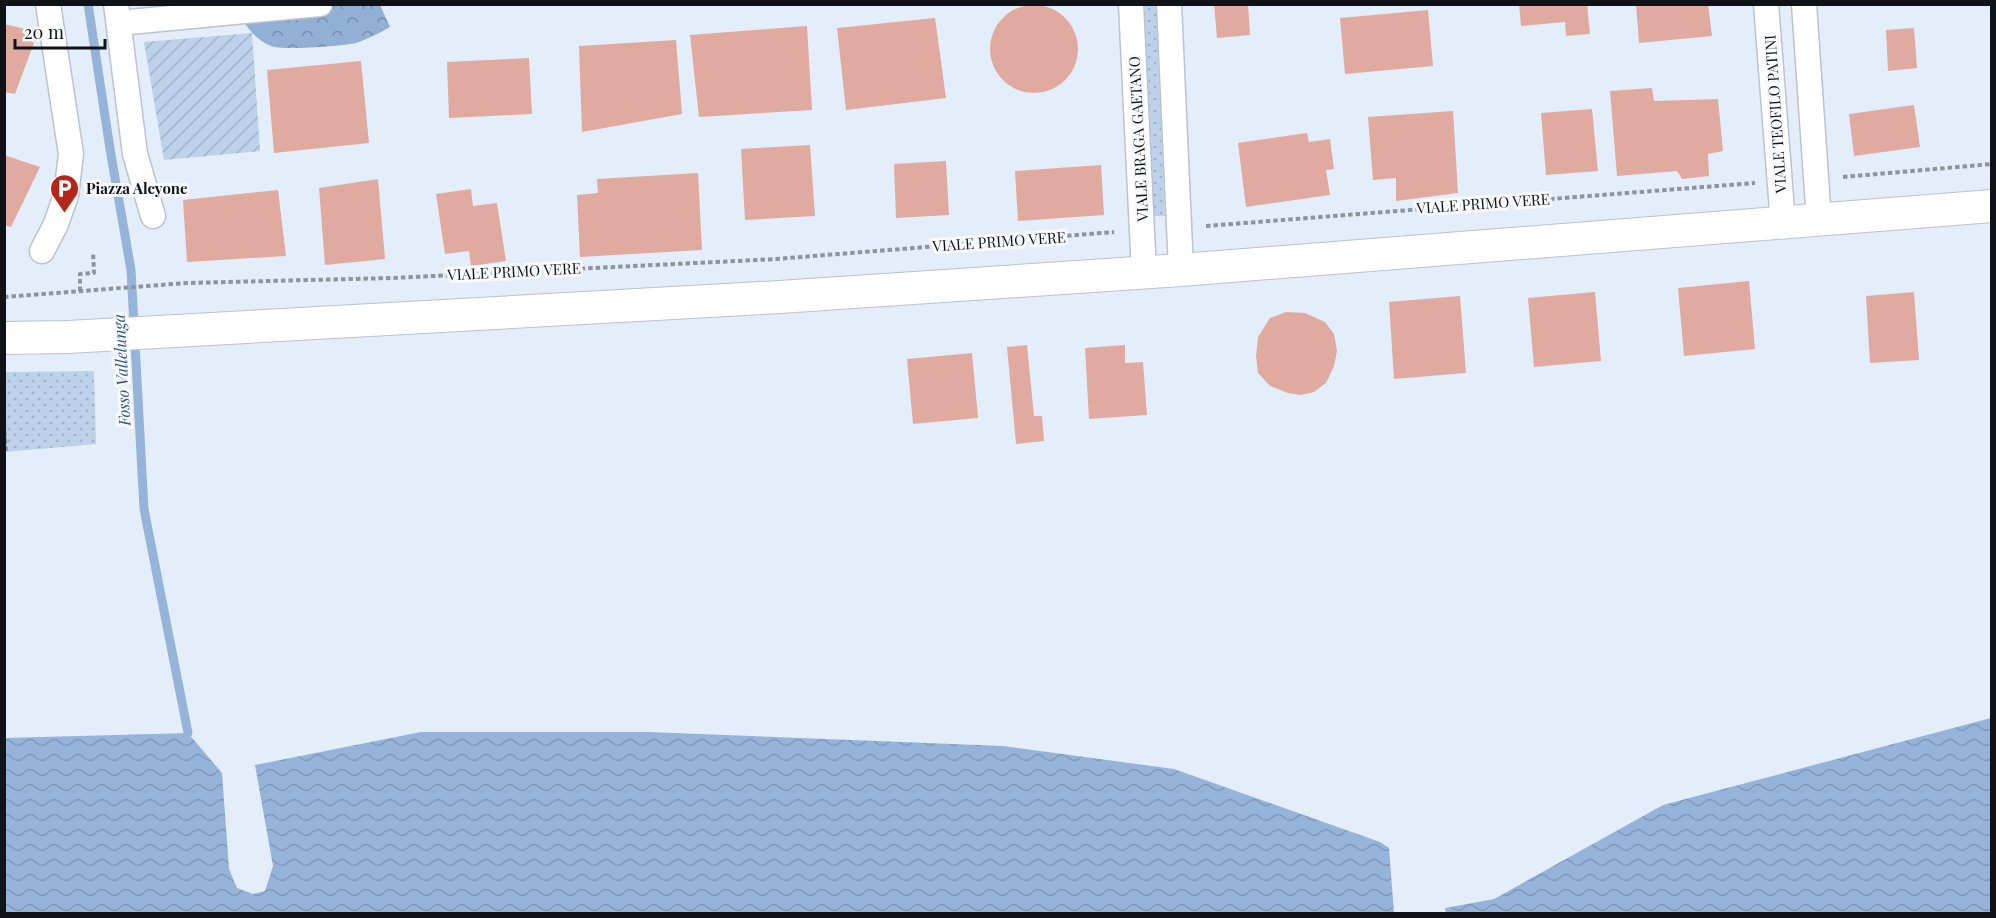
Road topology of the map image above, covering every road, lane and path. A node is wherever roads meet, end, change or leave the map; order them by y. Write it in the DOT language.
graph roads {
  1 [pos="48,4"];
  2 [pos="320,4"];
  3 [pos="1131,4"];
  4 [pos="1169,4"];
  5 [pos="1766,4"];
  6 [pos="1804,4"];
  7 [pos="117,14"];
  8 [pos="1992,164"];
  9 [pos="1816,180"];
  10 [pos="1780,181"];
  11 [pos="1992,207"];
  12 [pos="153,216"];
  13 [pos="1819,221"];
  14 [pos="1783,224"];
  15 [pos="1179,228"];
  16 [pos="1142,230"];
  17 [pos="42,251"];
  18 [pos="93,252"];
  19 [pos="1181,270"];
  20 [pos="1144,273"];
  21 [pos="80,291"];
  22 [pos="4,297"];
  23 [pos="4,338"];
  24 [pos="4,424"];
  25 [pos="6,452"];
  1 -- 17 [label="street"];
  2 -- 7 [label="street"];
  3 -- 16 [label="street, VIALE BRAGA GAETANO"];
  4 -- 15 [label="street"];
  5 -- 10 [label="street, VIALE TEOFILO PATINI"];
  6 -- 9 [label="street"];
  7 -- 12 [label="street"];
  8 -- 9 [label="path"];
  9 -- 13 [label="street"];
  10 -- 14 [label="street, VIALE TEOFILO PATINI"];
  10 -- 15 [label="path, VIALE PRIMO VERE"];
  11 -- 13 [label="street"];
  13 -- 14 [label="street"];
  14 -- 19 [label="street"];
  15 -- 19 [label="street"];
  16 -- 20 [label="street, VIALE BRAGA GAETANO"];
  16 -- 21 [label="path, VIALE PRIMO VERE"];
  18 -- 21 [label="path"];
  19 -- 20 [label="street"];
  20 -- 23 [label="street"];
  21 -- 22 [label="path, VIALE PRIMO VERE"];
  24 -- 25 [label="path"];
}
